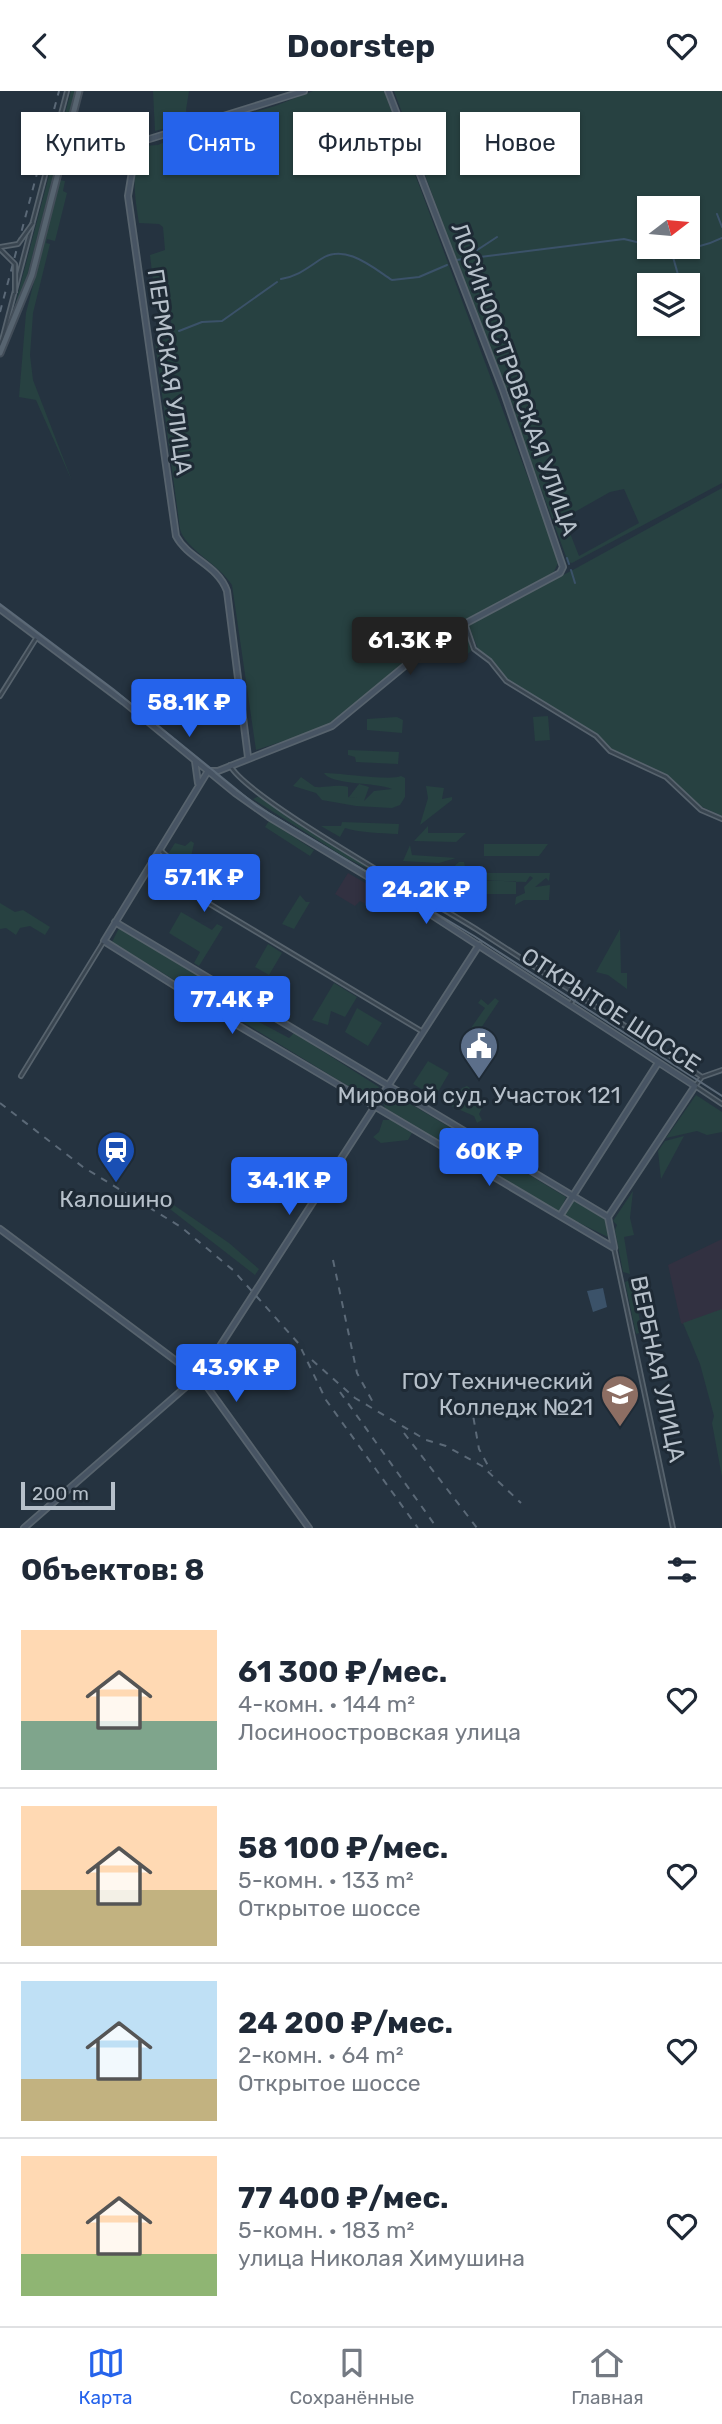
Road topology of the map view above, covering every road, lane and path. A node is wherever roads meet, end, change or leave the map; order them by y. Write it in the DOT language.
graph roads {
  1 [pos="67,91"];
  2 [pos="79,91"];
  3 [pos="304,91"];
  4 [pos="388,91"];
  5 [pos="33,223"];
  6 [pos="0,248"];
  7 [pos="15,293"];
  8 [pos="0,347"];
  9 [pos="0,353"];
  10 [pos="0,609"];
  11 [pos="465,622"];
  12 [pos="37,637"];
  13 [pos="0,695"];
  14 [pos="248,757"];
  15 [pos="195,761"];
  16 [pos="230,765"];
  17 [pos="208,771"];
  18 [pos="197,787"];
  19 [pos="722,819"];
  20 [pos="160,850"];
  21 [pos="387,875"];
  22 [pos="381,885"];
  23 [pos="116,922"];
  24 [pos="104,941"];
  25 [pos="479,946"];
  26 [pos="576,994"];
  27 [pos="570,1005"];
  28 [pos="424,1033"];
  29 [pos="658,1063"];
  30 [pos="722,1070"];
  31 [pos="21,1076"];
  32 [pos="702,1077"];
  33 [pos="695,1086"];
  34 [pos="388,1088"];
  35 [pos="722,1104"];
  36 [pos="376,1107"];
  37 [pos="572,1197"];
  38 [pos="560,1216"];
  39 [pos="608,1217"];
  40 [pos="0,1229"];
  41 [pos="593,1235"];
  42 [pos="611,1235"];
  43 [pos="614,1248"];
  44 [pos="198,1378"];
  45 [pos="24,1528"];
  46 [pos="309,1528"];
  47 [pos="673,1528"];
  1 -- 5 [label="street"];
  2 -- 9 [label="main road"];
  3 -- 14 [label="street, ПЕРМСКАЯ УЛИЦА"];
  4 -- 11 [label="street, ЛОСИНООСТРОВСКАЯ УЛИЦА"];
  5 -- 6 [label="street, bridge"];
  5 -- 7 [label="street, bridge"];
  6 -- 7 [label="street, bridge"];
  7 -- 8 [label="street"];
  10 -- 12 [label="street, ОТКРЫТОЕ ШОССЕ"];
  11 -- 14 [label="street, ЛОСИНООСТРОВСКАЯ УЛИЦА"];
  11 -- 19 [label="street"];
  12 -- 13 [label="street"];
  12 -- 15 [label="street, ОТКРЫТОЕ ШОССЕ"];
  14 -- 16 [label="street, ЛОСИНООСТРОВСКАЯ УЛИЦА"];
  15 -- 17 [label="street, ОТКРЫТОЕ ШОССЕ"];
  15 -- 18 [label="street"];
  16 -- 17 [label="street, ЛОСИНООСТРОВСКАЯ УЛИЦА"];
  16 -- 21 [label="street"];
  17 -- 18 [label="street"];
  17 -- 22 [label="street, ОТКРЫТОЕ ШОССЕ"];
  18 -- 20 [label="street"];
  20 -- 23 [label="street"];
  20 -- 28 [label="street"];
  21 -- 22 [label="street"];
  21 -- 26 [label="street"];
  22 -- 25 [label="street, ОТКРЫТОЕ ШОССЕ"];
  23 -- 24 [label="street"];
  23 -- 34 [label="street"];
  24 -- 31 [label="street"];
  24 -- 36 [label="street"];
  25 -- 27 [label="street, ОТКРЫТОЕ ШОССЕ"];
  25 -- 28 [label="street"];
  26 -- 27 [label="street"];
  26 -- 32 [label="street"];
  27 -- 29 [label="street, ОТКРЫТОЕ ШОССЕ"];
  28 -- 34 [label="street"];
  29 -- 33 [label="street, ОТКРЫТОЕ ШОССЕ"];
  29 -- 37 [label="street"];
  30 -- 32 [label="street"];
  32 -- 33 [label="street"];
  33 -- 35 [label="street, ОТКРЫТОЕ ШОССЕ"];
  33 -- 39 [label="street"];
  34 -- 36 [label="street"];
  34 -- 37 [label="street"];
  36 -- 38 [label="street"];
  36 -- 44 [label="street"];
  37 -- 38 [label="street"];
  37 -- 39 [label="street"];
  38 -- 41 [label="street"];
  39 -- 42 [label="street, ВЕРБНАЯ УЛИЦА"];
  40 -- 44 [label="street"];
  41 -- 42 [label="street"];
  41 -- 43 [label="street"];
  42 -- 43 [label="street, ВЕРБНАЯ УЛИЦА"];
  43 -- 47 [label="street, ВЕРБНАЯ УЛИЦА"];
  44 -- 45 [label="street"];
  44 -- 46 [label="street"];
}
